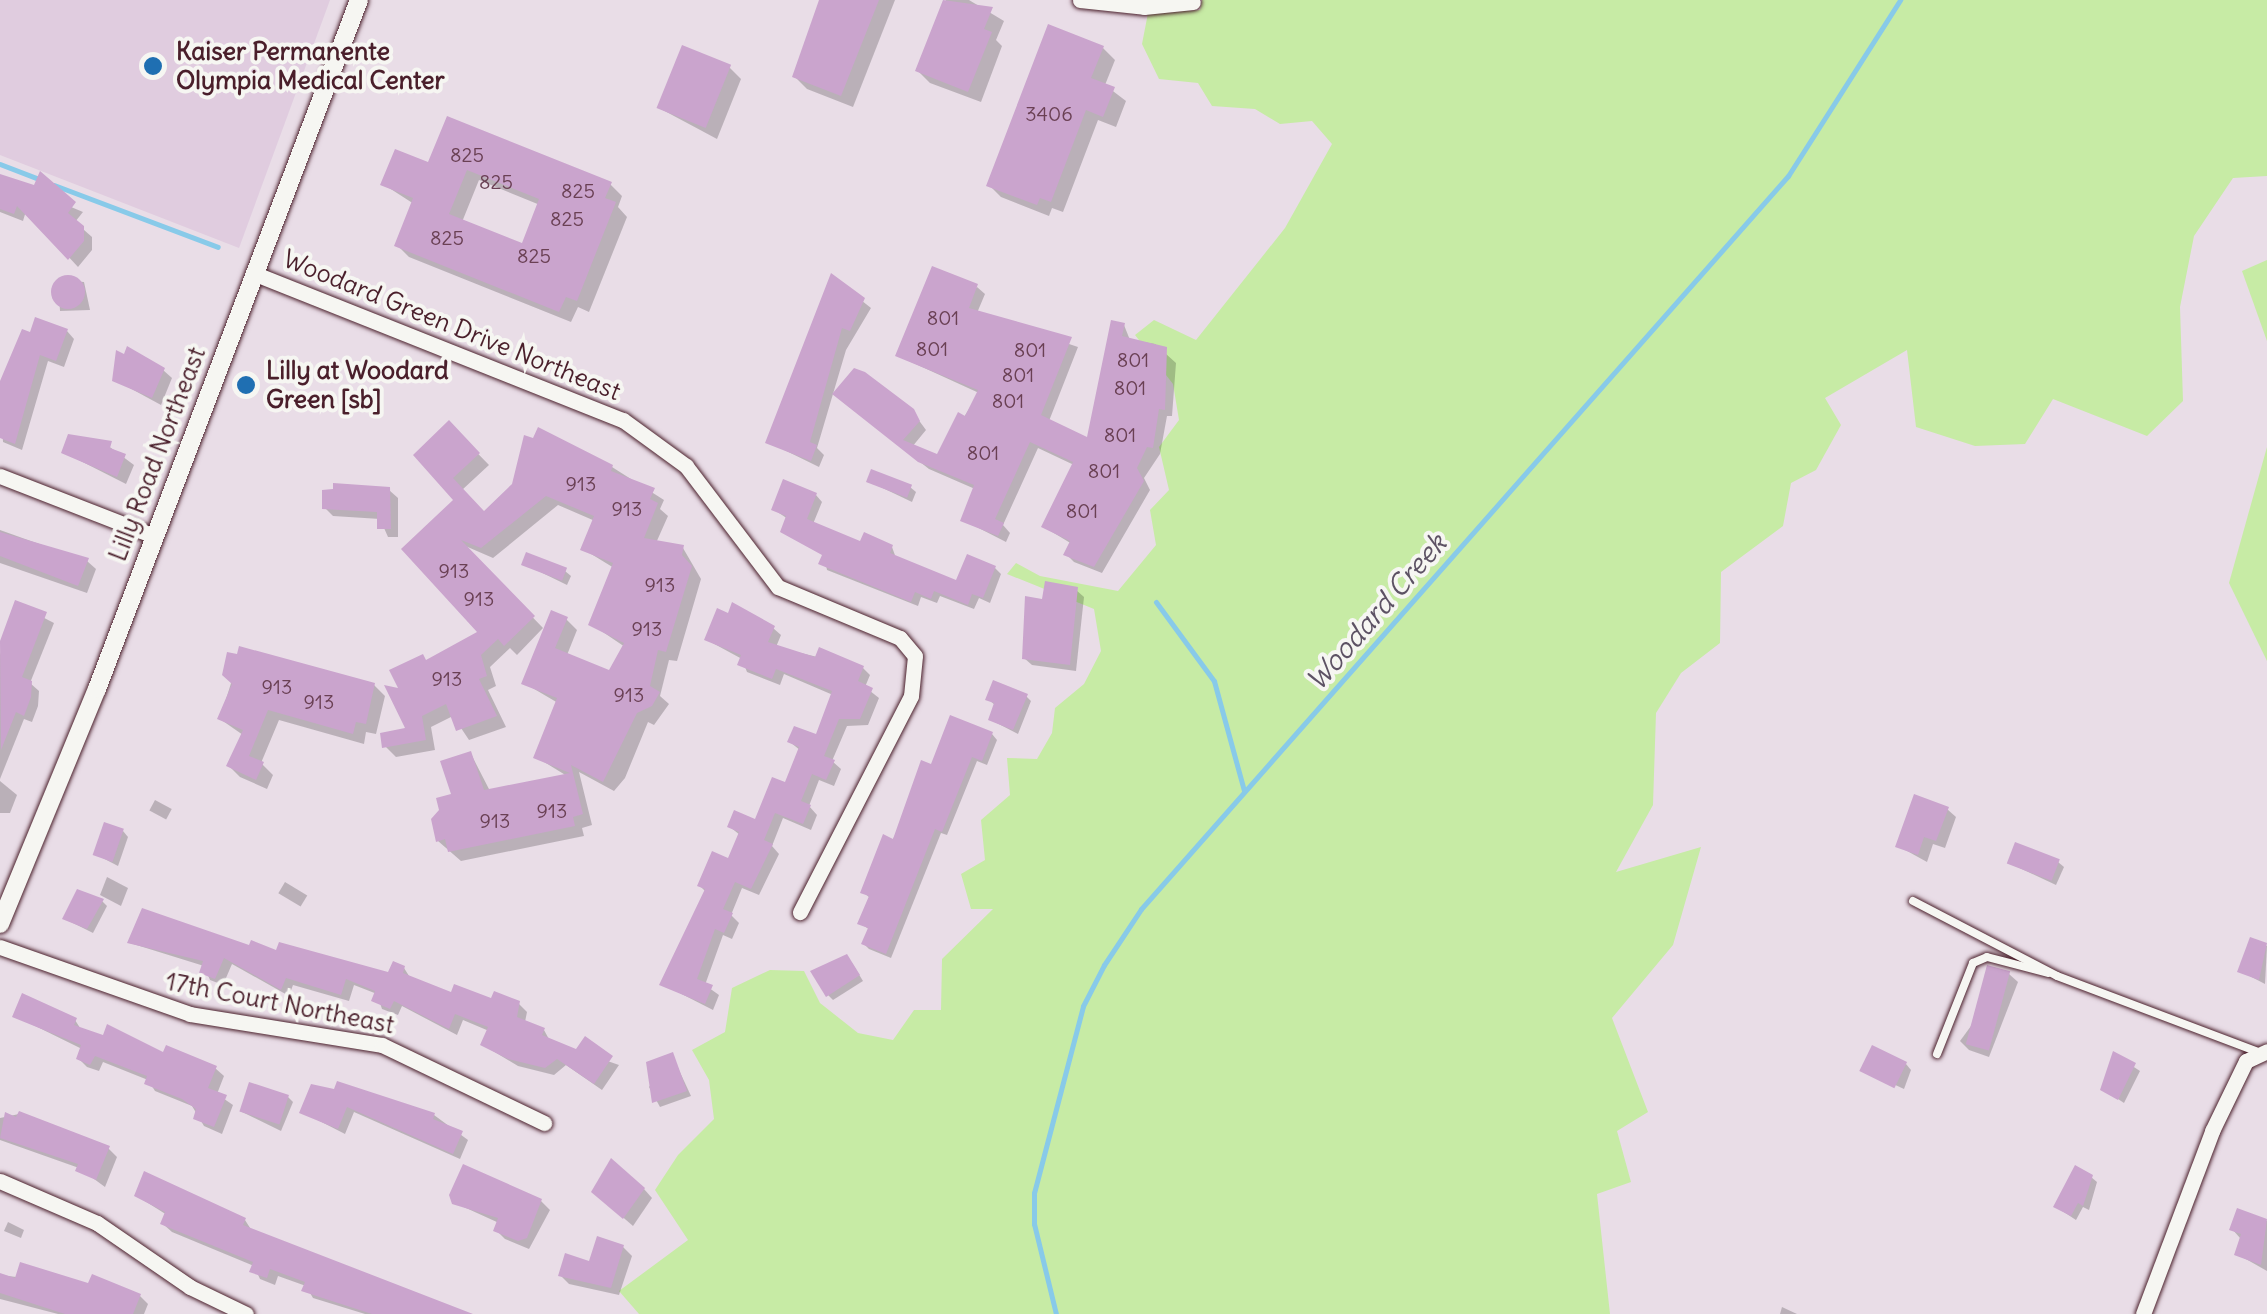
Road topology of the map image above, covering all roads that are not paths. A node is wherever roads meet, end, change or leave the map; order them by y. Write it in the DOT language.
graph roads {
  1 [pos="359,0"];
  2 [pos="1080,0"];
  3 [pos="1192,2"];
  4 [pos="253,273"];
  5 [pos="0,476"];
  6 [pos="152,535"];
  7 [pos="1913,902"];
  8 [pos="800,912"];
  9 [pos="0,924"];
  10 [pos="0,947"];
  11 [pos="2057,976"];
  12 [pos="2262,1051"];
  13 [pos="1936,1054"];
  14 [pos="544,1123"];
  15 [pos="0,1181"];
  16 [pos="246,1314"];
  17 [pos="2143,1314"];
  1 -- 4 [label="street, Lilly Road Northeast"];
  2 -- 3 [label="street"];
  4 -- 6 [label="street, Lilly Road Northeast"];
  4 -- 8 [label="street, Woodard Green Drive Northeast"];
  5 -- 6 [label="street"];
  6 -- 9 [label="street, Lilly Road Northeast"];
  7 -- 11 [label="lane"];
  10 -- 14 [label="street, 17th Court Northeast"];
  11 -- 12 [label="lane"];
  11 -- 13 [label="lane"];
  12 -- 17 [label="street"];
  15 -- 16 [label="street"];
}
